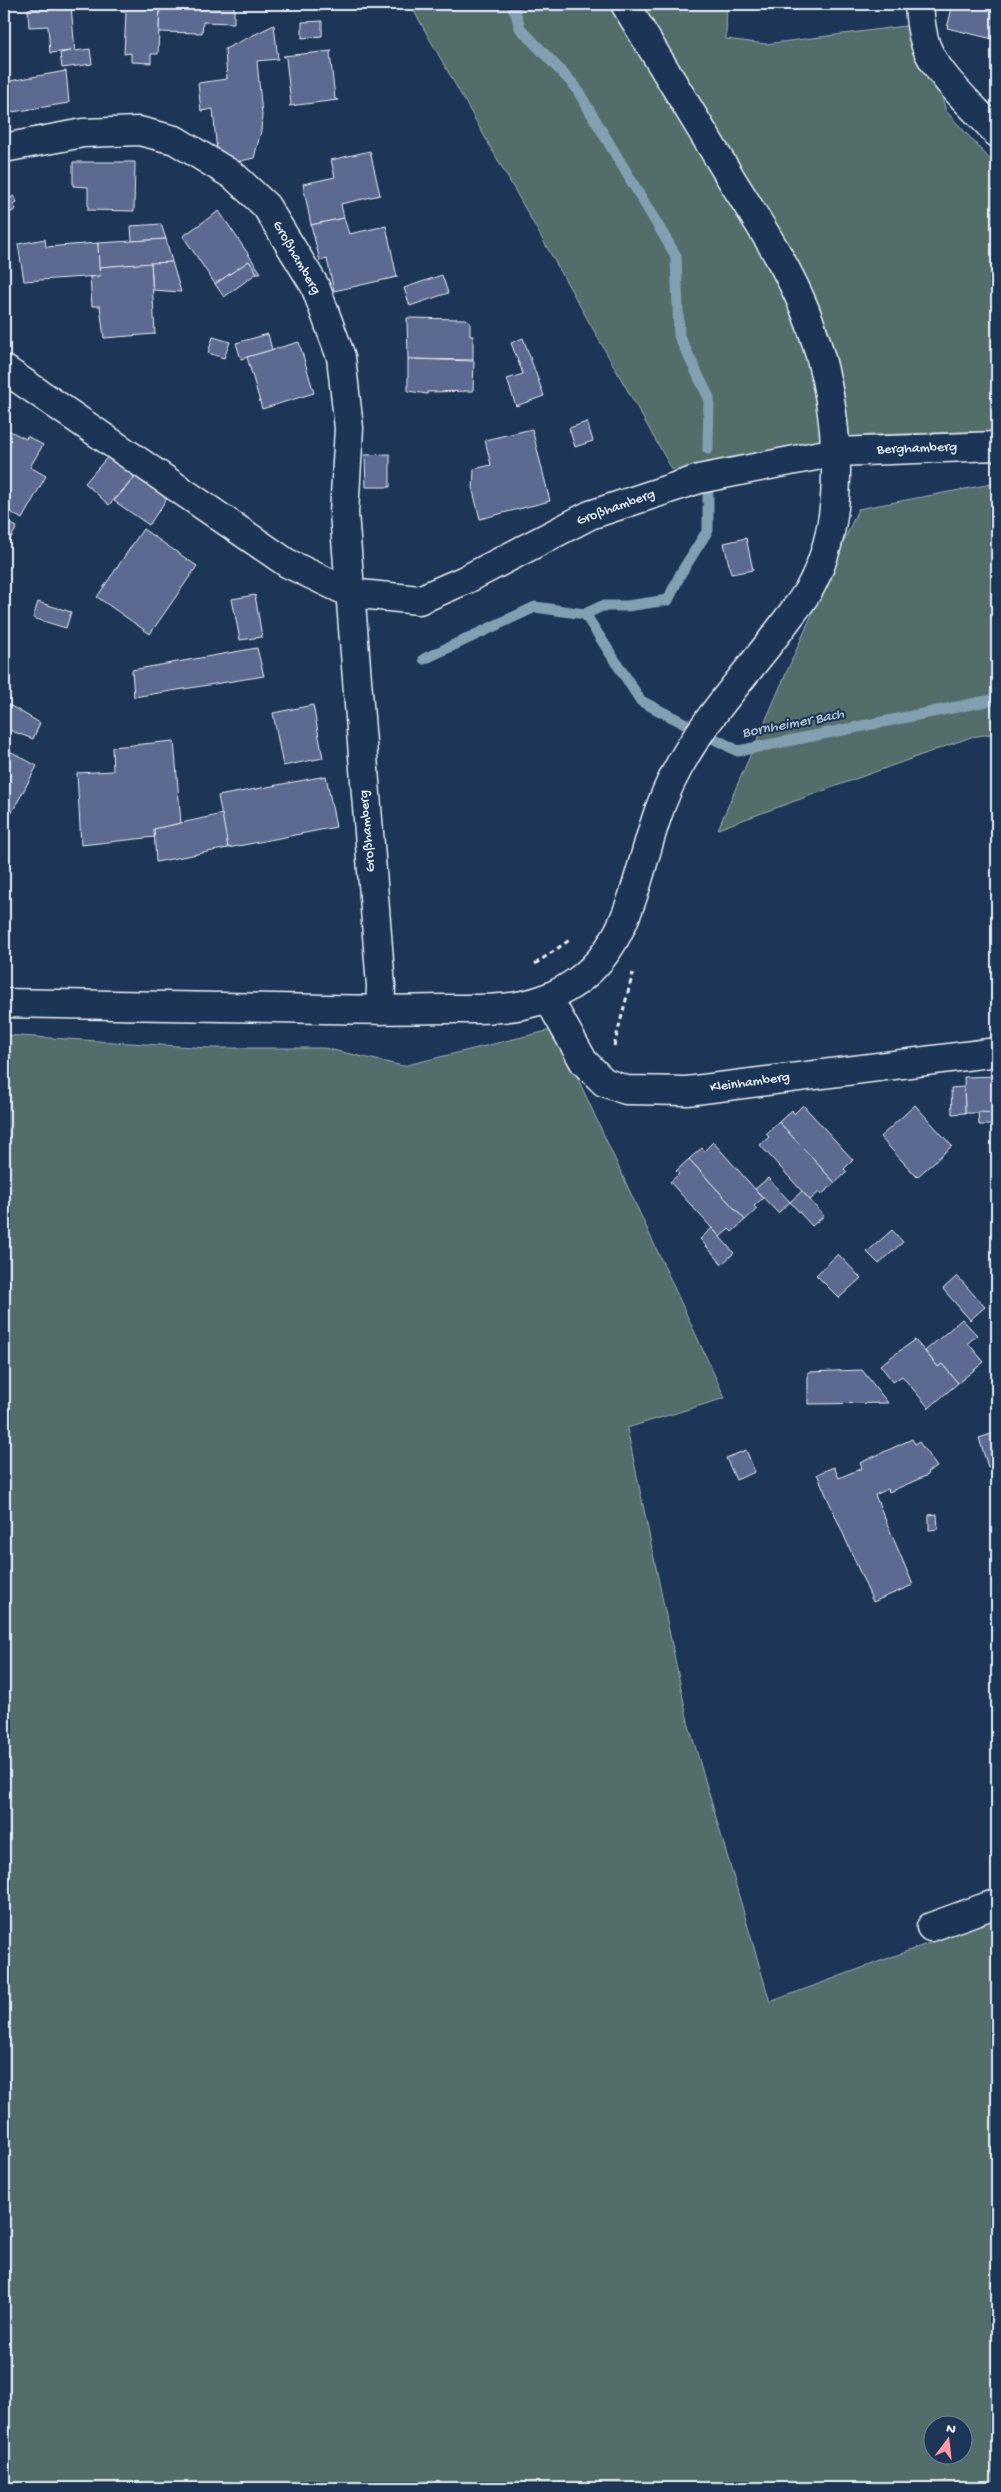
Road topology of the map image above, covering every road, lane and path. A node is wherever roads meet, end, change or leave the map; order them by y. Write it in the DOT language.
graph roads {
  1 [pos="625,4"];
  2 [pos="919,4"];
  3 [pos="997,133"];
  4 [pos="4,148"];
  5 [pos="4,369"];
  6 [pos="997,446"];
  7 [pos="836,452"];
  8 [pos="350,593"];
  9 [pos="574,937"];
  10 [pos="529,968"];
  11 [pos="634,972"];
  12 [pos="548,998"];
  13 [pos="4,1002"];
  14 [pos="380,1010"];
  15 [pos="997,1052"];
  16 [pos="604,1082"];
  17 [pos="997,1903"];
  18 [pos="931,1927"];
  1 -- 7 [label="street"];
  2 -- 3 [label="street"];
  4 -- 8 [label="street, Großhamberg"];
  5 -- 8 [label="street, Großhamberg"];
  6 -- 7 [label="street, Berghamberg"];
  7 -- 8 [label="street, Großhamberg"];
  7 -- 12 [label="street"];
  8 -- 14 [label="street, Großhamberg"];
  9 -- 10 [label="path"];
  11 -- 16 [label="path"];
  12 -- 14 [label="street"];
  12 -- 16 [label="street, Kleinhamberg"];
  13 -- 14 [label="street"];
  15 -- 16 [label="street, Kleinhamberg"];
  17 -- 18 [label="street"];
}
